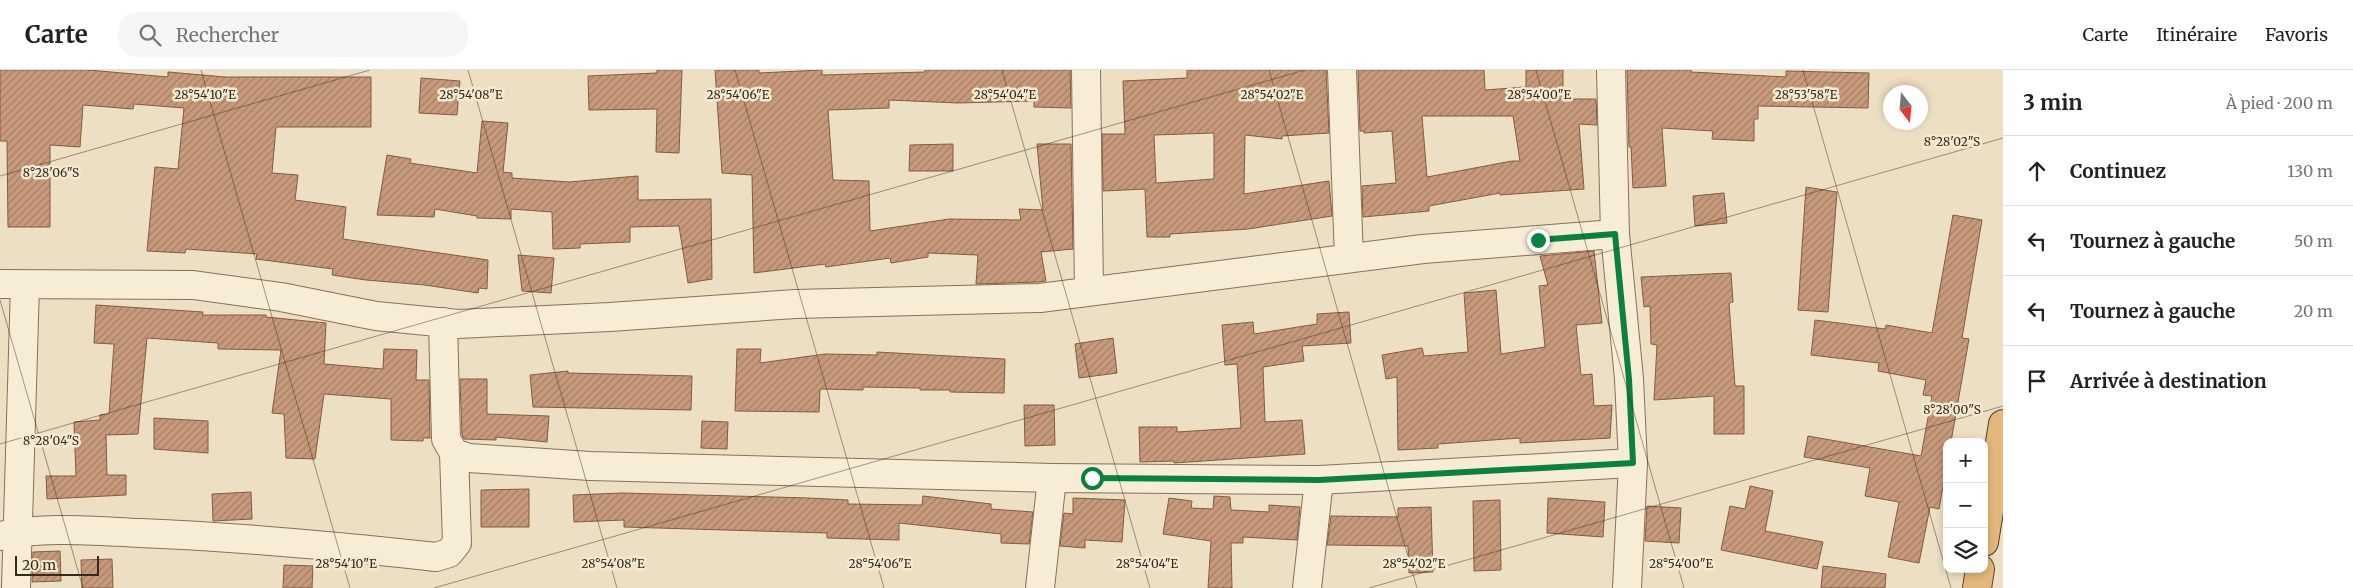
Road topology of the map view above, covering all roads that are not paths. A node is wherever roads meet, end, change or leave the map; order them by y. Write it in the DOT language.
graph roads {
  1 [pos="1086,70"];
  2 [pos="1342,70"];
  3 [pos="1610,70"];
  4 [pos="1615,234"];
  5 [pos="1350,258"];
  6 [pos="13,285"];
  7 [pos="1089,291"];
  8 [pos="443,322"];
  9 [pos="2003,424"];
  10 [pos="454,453"];
  11 [pos="1633,463"];
  12 [pos="1052,478"];
  13 [pos="1319,480"];
  14 [pos="1986,528"];
  15 [pos="8,534"];
  16 [pos="1979,573"];
  17 [pos="16,588"];
  18 [pos="1040,588"];
  19 [pos="1307,588"];
  20 [pos="1627,588"];
  21 [pos="1977,588"];
  1 -- 7 [label="street"];
  2 -- 5 [label="street"];
  3 -- 4 [label="street"];
  4 -- 5 [label="street"];
  4 -- 11 [label="street"];
  5 -- 7 [label="street"];
  6 -- 8 [label="street"];
  6 -- 15 [label="street"];
  7 -- 8 [label="street"];
  8 -- 10 [label="street"];
  9 -- 14 [label="highway"];
  10 -- 12 [label="street"];
  10 -- 15 [label="street"];
  11 -- 13 [label="street"];
  11 -- 20 [label="street"];
  12 -- 13 [label="street"];
  12 -- 18 [label="street"];
  13 -- 19 [label="street"];
  15 -- 17 [label="street"];
  16 -- 21 [label="highway"];
}
